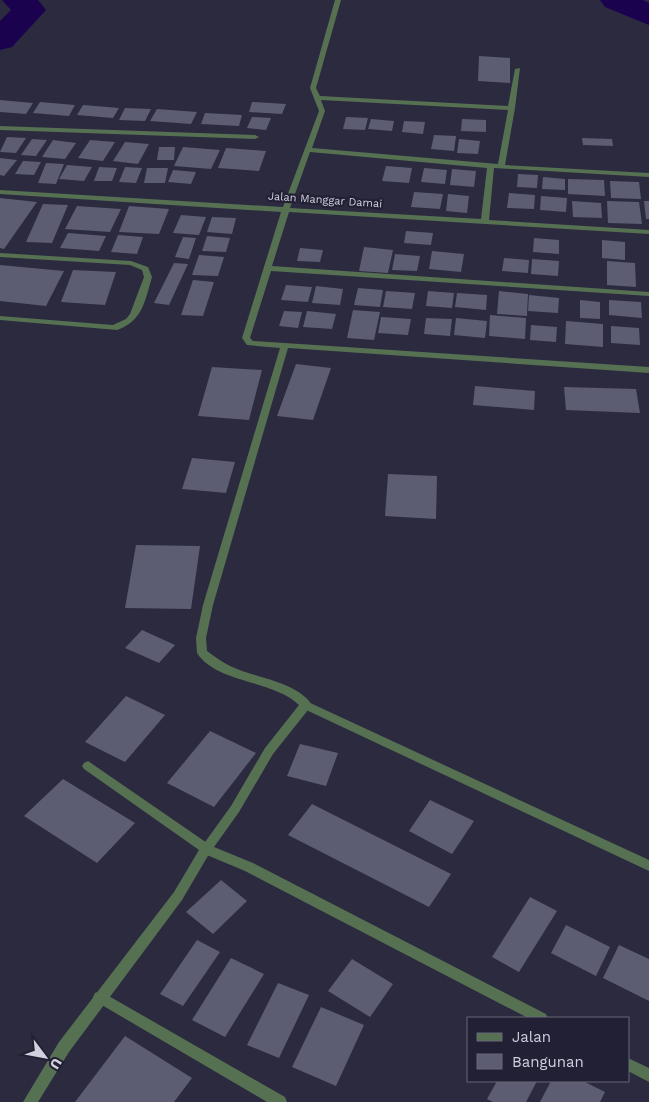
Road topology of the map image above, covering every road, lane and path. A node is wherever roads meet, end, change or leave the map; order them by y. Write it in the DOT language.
graph roads {
  1 [pos="338,0"];
  2 [pos="518,69"];
  3 [pos="317,98"];
  4 [pos="512,108"];
  5 [pos="0,128"];
  6 [pos="255,137"];
  7 [pos="309,150"];
  8 [pos="491,166"];
  9 [pos="502,167"];
  10 [pos="649,175"];
  11 [pos="0,192"];
  12 [pos="286,208"];
  13 [pos="485,222"];
  14 [pos="649,232"];
  15 [pos="0,255"];
  16 [pos="268,268"];
  17 [pos="649,294"];
  18 [pos="0,318"];
  19 [pos="284,347"];
  20 [pos="649,370"];
  21 [pos="306,705"];
  22 [pos="88,766"];
  23 [pos="206,849"];
  24 [pos="649,866"];
  25 [pos="100,997"];
  26 [pos="539,1017"];
  27 [pos="629,1065"];
  28 [pos="649,1075"];
  29 [pos="30,1102"];
  30 [pos="280,1102"];
  1 -- 3 [label="street"];
  2 -- 4 [label="street"];
  3 -- 4 [label="street"];
  3 -- 7 [label="street"];
  4 -- 9 [label="street"];
  5 -- 6 [label="street"];
  7 -- 8 [label="street"];
  7 -- 12 [label="street"];
  8 -- 9 [label="street"];
  8 -- 13 [label="street"];
  9 -- 10 [label="street"];
  11 -- 12 [label="street, Jalan Manggar Damai"];
  12 -- 13 [label="street, Jalan Manggar Damai"];
  12 -- 16 [label="street"];
  13 -- 14 [label="street, Jalan Manggar Damai"];
  15 -- 18 [label="street"];
  16 -- 17 [label="street"];
  16 -- 19 [label="street"];
  19 -- 20 [label="street"];
  19 -- 21 [label="street"];
  21 -- 23 [label="street"];
  21 -- 24 [label="street"];
  22 -- 23 [label="street"];
  23 -- 25 [label="street"];
  23 -- 26 [label="street"];
  25 -- 29 [label="street"];
  25 -- 30 [label="street"];
  27 -- 28 [label="street"];
}
